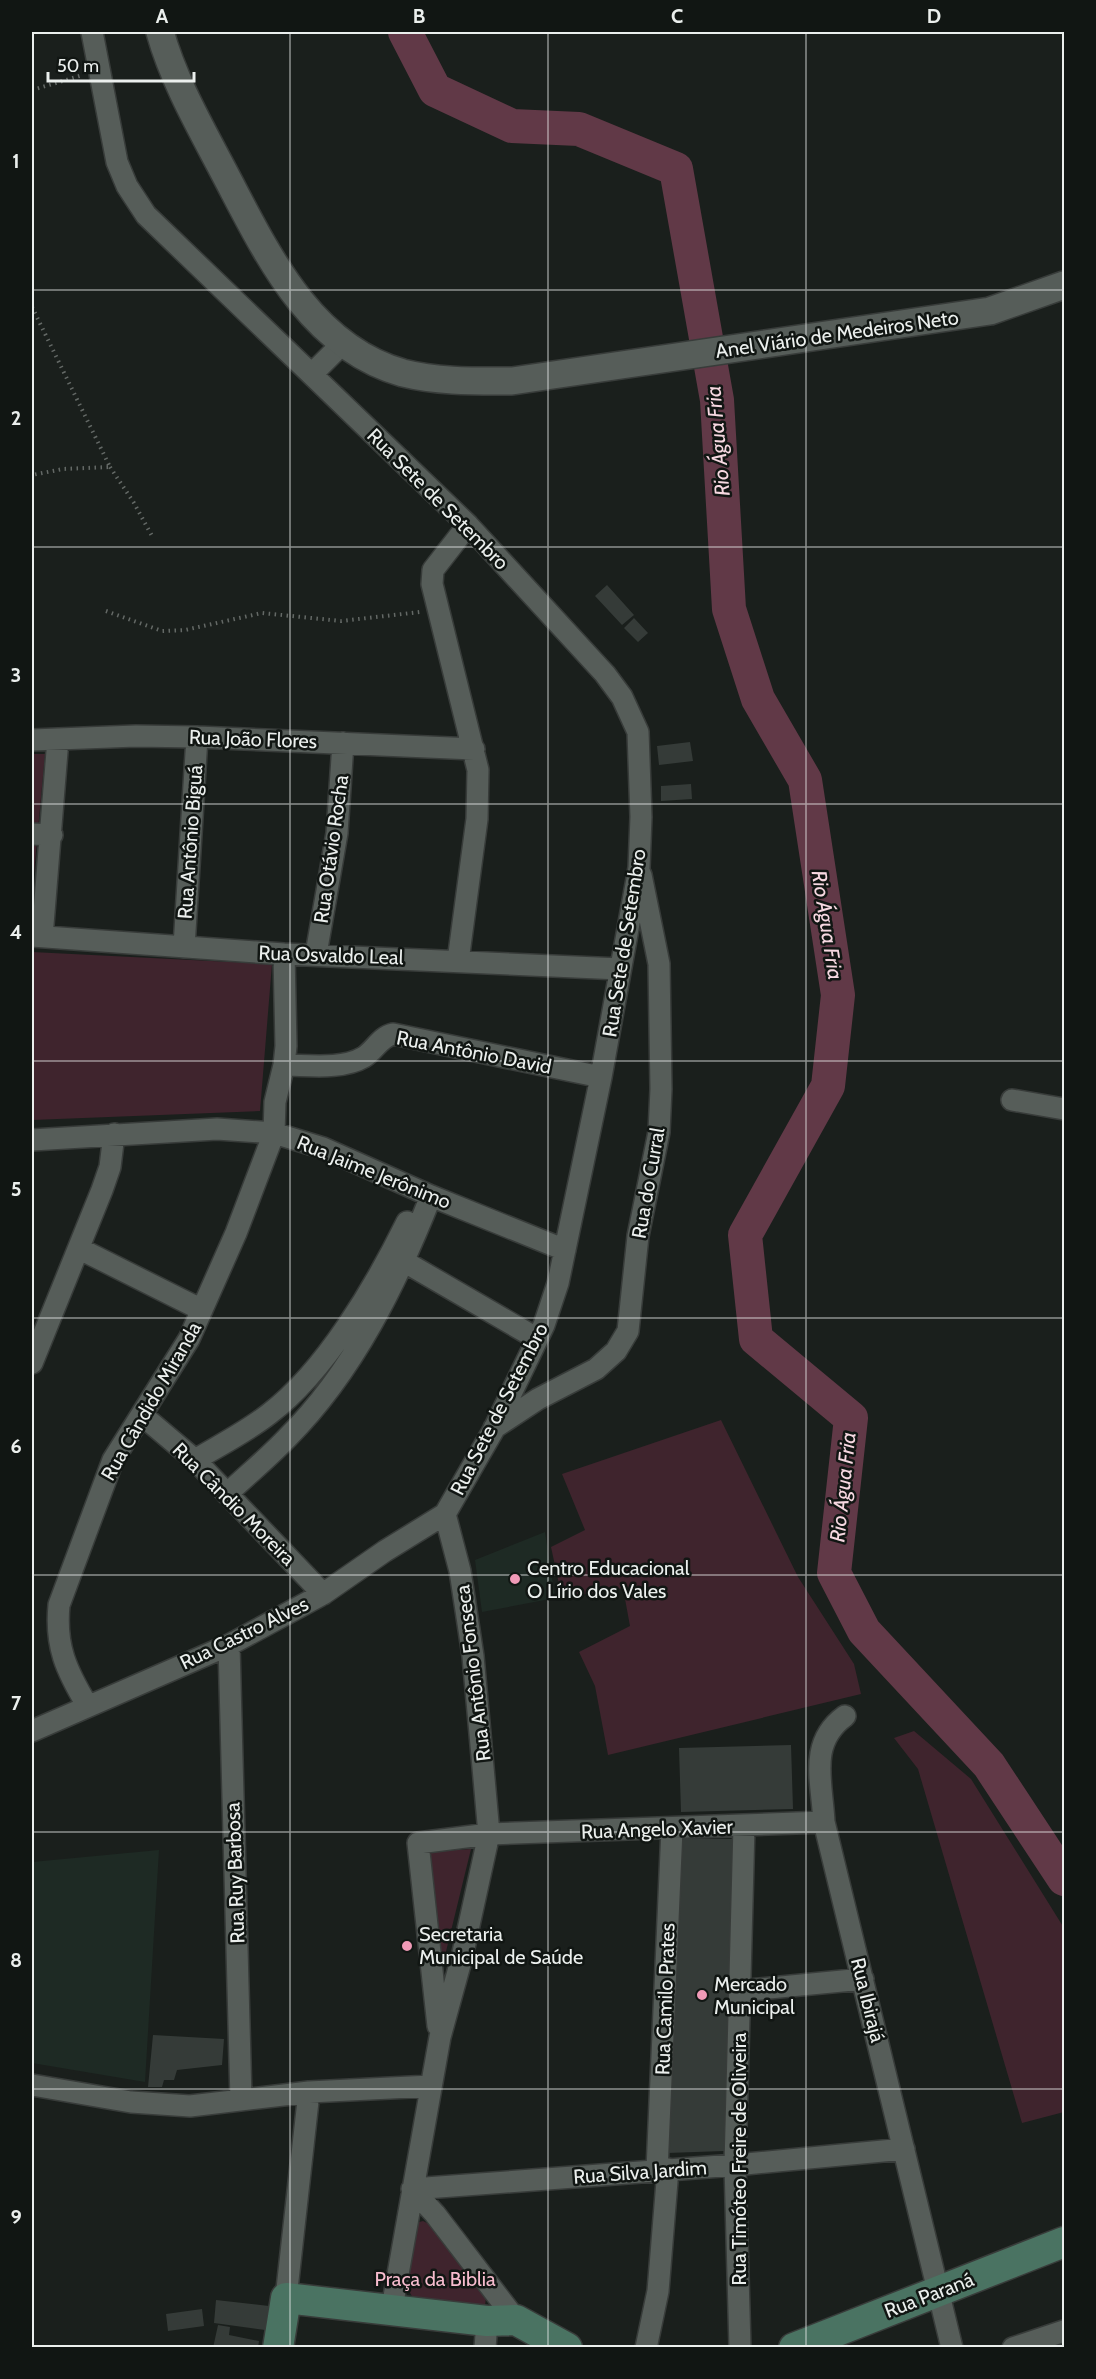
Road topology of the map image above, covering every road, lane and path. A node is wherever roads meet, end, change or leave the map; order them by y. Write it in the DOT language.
graph roads {
  1 [pos="92,32"];
  2 [pos="160,32"];
  3 [pos="98,71"];
  4 [pos="32,90"];
  5 [pos="1065,285"];
  6 [pos="32,306"];
  7 [pos="344,342"];
  8 [pos="312,374"];
  9 [pos="110,467"];
  10 [pos="32,475"];
  11 [pos="468,525"];
  12 [pos="152,536"];
  13 [pos="436,610"];
  14 [pos="106,611"];
  15 [pos="197,736"];
  16 [pos="57,739"];
  17 [pos="32,740"];
  18 [pos="344,743"];
  19 [pos="474,749"];
  20 [pos="42,834"];
  21 [pos="639,868"];
  22 [pos="37,936"];
  23 [pos="183,947"];
  24 [pos="284,954"];
  25 [pos="316,954"];
  26 [pos="458,961"];
  27 [pos="620,969"];
  28 [pos="284,1065"];
  29 [pos="601,1077"];
  30 [pos="1012,1100"];
  31 [pos="1065,1109"];
  32 [pos="274,1133"];
  33 [pos="114,1134"];
  34 [pos="32,1140"];
  35 [pos="427,1194"];
  36 [pos="80,1249"];
  37 [pos="565,1250"];
  38 [pos="405,1262"];
  39 [pos="202,1310"];
  40 [pos="536,1338"];
  41 [pos="32,1363"];
  42 [pos="143,1416"];
  43 [pos="494,1429"];
  44 [pos="195,1460"];
  45 [pos="227,1494"];
  46 [pos="445,1514"];
  47 [pos="323,1594"];
  48 [pos="229,1645"];
  49 [pos="87,1705"];
  50 [pos="845,1716"];
  51 [pos="32,1731"];
  52 [pos="824,1822"];
  53 [pos="744,1826"];
  54 [pos="672,1829"];
  55 [pos="489,1834"];
  56 [pos="863,1979"];
  57 [pos="739,1991"];
  58 [pos="440,2037"];
  59 [pos="32,2085"];
  60 [pos="431,2086"];
  61 [pos="309,2091"];
  62 [pos="241,2100"];
  63 [pos="904,2149"];
  64 [pos="735,2165"];
  65 [pos="663,2170"];
  66 [pos="412,2189"];
  67 [pos="1065,2242"];
  68 [pos="939,2291"];
  69 [pos="286,2298"];
  70 [pos="392,2308"];
  71 [pos="496,2329"];
  72 [pos="1065,2331"];
  73 [pos="278,2348"];
  74 [pos="567,2348"];
  75 [pos="646,2348"];
  76 [pos="740,2348"];
  77 [pos="794,2348"];
  78 [pos="952,2348"];
  79 [pos="1013,2348"];
  1 -- 3 [label="street, Rua Sete de Setembro"];
  2 -- 7 [label="street, Anel Viário de Medeiros Neto"];
  3 -- 4 [label="path"];
  3 -- 8 [label="street, Rua Sete de Setembro"];
  5 -- 7 [label="street, Anel Viário de Medeiros Neto"];
  6 -- 9 [label="path"];
  7 -- 8 [label="street"];
  8 -- 11 [label="street, Rua Sete de Setembro"];
  9 -- 10 [label="path"];
  9 -- 12 [label="path"];
  11 -- 13 [label="street"];
  11 -- 21 [label="street, Rua Sete de Setembro"];
  13 -- 14 [label="path"];
  13 -- 19 [label="street"];
  15 -- 16 [label="street, Rua João Flores"];
  15 -- 18 [label="street, Rua João Flores"];
  15 -- 23 [label="street, Rua Antônio Biguá"];
  16 -- 17 [label="street, Rua João Flores"];
  16 -- 20 [label="street"];
  18 -- 19 [label="street, Rua João Flores"];
  18 -- 25 [label="street, Rua Otávio Rocha"];
  19 -- 26 [label="street"];
  20 -- 22 [label="street"];
  21 -- 27 [label="street, Rua Sete de Setembro"];
  21 -- 43 [label="street, Rua do Curral"];
  22 -- 23 [label="street, Rua Osvaldo Leal"];
  23 -- 24 [label="street, Rua Osvaldo Leal"];
  24 -- 25 [label="street, Rua Osvaldo Leal"];
  24 -- 28 [label="street, Rua Cândido Miranda"];
  25 -- 26 [label="street, Rua Osvaldo Leal"];
  26 -- 27 [label="street, Rua Osvaldo Leal"];
  27 -- 29 [label="street, Rua Sete de Setembro"];
  28 -- 29 [label="street, Rua Antônio David"];
  28 -- 32 [label="street, Rua Cândido Miranda"];
  29 -- 37 [label="street, Rua Sete de Setembro"];
  30 -- 31 [label="street"];
  32 -- 33 [label="street, Rua Jaime Jerônimo"];
  32 -- 35 [label="street, Rua Jaime Jerônimo"];
  32 -- 39 [label="street, Rua Cândido Miranda"];
  33 -- 34 [label="street, Rua Jaime Jerônimo"];
  33 -- 36 [label="street"];
  35 -- 37 [label="street, Rua Jaime Jerônimo"];
  35 -- 38 [label="street"];
  35 -- 44 [label="street"];
  36 -- 39 [label="street"];
  36 -- 41 [label="street"];
  37 -- 40 [label="street, Rua Sete de Setembro"];
  38 -- 40 [label="street"];
  38 -- 45 [label="street"];
  39 -- 42 [label="street, Rua Cândido Miranda"];
  40 -- 43 [label="street, Rua Sete de Setembro"];
  42 -- 44 [label="street, Rua Cândio Moreira"];
  42 -- 49 [label="street, Rua Cândido Miranda"];
  43 -- 46 [label="street, Rua Sete de Setembro"];
  44 -- 45 [label="street, Rua Cândio Moreira"];
  45 -- 47 [label="street, Rua Cândio Moreira"];
  46 -- 47 [label="street, Rua Castro Alves"];
  46 -- 55 [label="street, Rua Antônio Fonseca"];
  47 -- 48 [label="street, Rua Castro Alves"];
  48 -- 49 [label="street, Rua Castro Alves"];
  48 -- 62 [label="street, Rua Ruy Barbosa"];
  49 -- 51 [label="street, Rua Castro Alves"];
  50 -- 52 [label="street, Rua Ibirajá"];
  52 -- 53 [label="street, Rua Angelo Xavier"];
  52 -- 56 [label="street, Rua Ibirajá"];
  53 -- 54 [label="street, Rua Angelo Xavier"];
  53 -- 57 [label="street, Rua Timóteo Freire de Oliveira"];
  54 -- 55 [label="street, Rua Angelo Xavier"];
  54 -- 65 [label="street, Rua Camilo Prates"];
  55 -- 58 [label="street, Rua Antônio Fonseca"];
  55 -- 58 [label="street, Rua Angelo Xavier"];
  56 -- 57 [label="street"];
  56 -- 63 [label="street, Rua Ibirajá"];
  57 -- 64 [label="street, Rua Timóteo Freire de Oliveira"];
  58 -- 60 [label="street"];
  59 -- 62 [label="street"];
  60 -- 61 [label="street"];
  60 -- 66 [label="street"];
  61 -- 62 [label="street"];
  61 -- 69 [label="street"];
  63 -- 64 [label="street, Rua Silva Jardim"];
  63 -- 68 [label="street, Rua Ibirajá"];
  64 -- 65 [label="street, Rua Silva Jardim"];
  64 -- 76 [label="street, Rua Timóteo Freire de Oliveira"];
  65 -- 66 [label="street, Rua Silva Jardim"];
  65 -- 75 [label="street, Rua Camilo Prates"];
  66 -- 70 [label="street"];
  66 -- 71 [label="street"];
  67 -- 68 [label="main road, Rua Paraná"];
  68 -- 77 [label="main road, Rua Paraná"];
  68 -- 78 [label="street, Rua Ibirajá"];
  69 -- 70 [label="main road"];
  69 -- 73 [label="main road"];
  70 -- 71 [label="main road"];
  71 -- 74 [label="main road"];
  72 -- 79 [label="street"];
}
